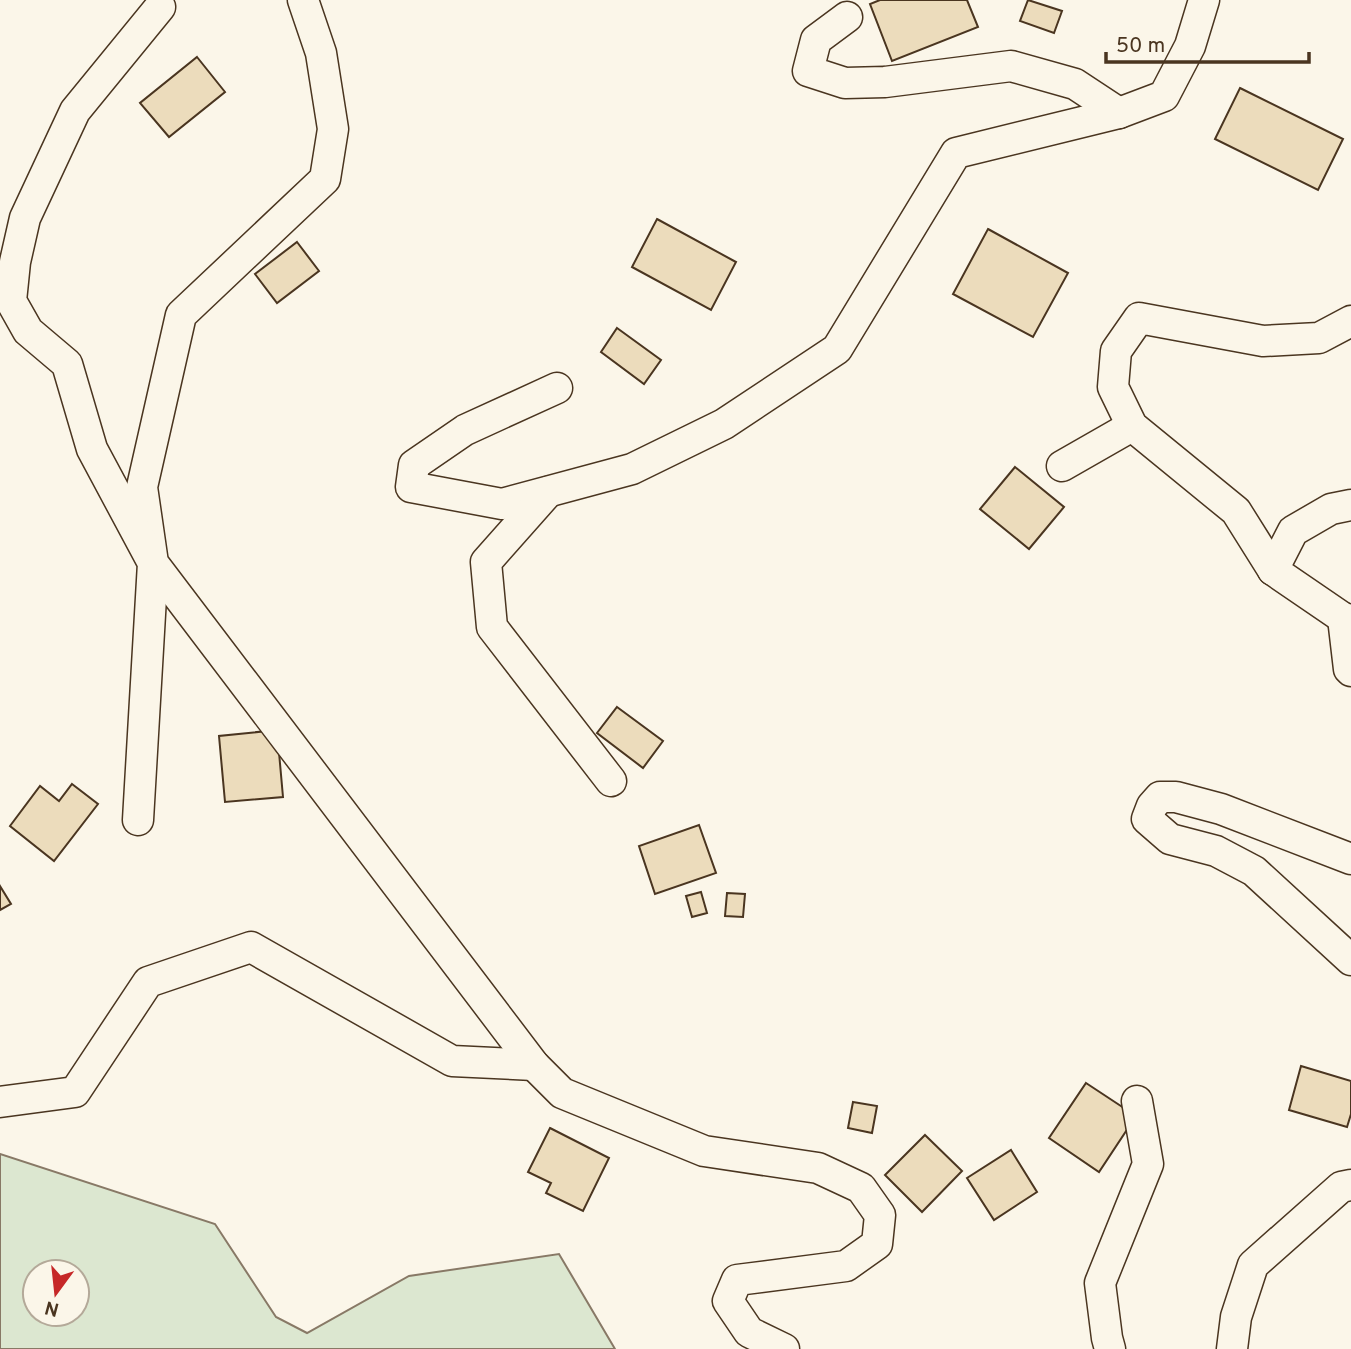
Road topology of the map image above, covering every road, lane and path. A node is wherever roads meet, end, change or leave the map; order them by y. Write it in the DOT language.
graph roads {
  1 [pos="303,0"];
  2 [pos="1204,0"];
  3 [pos="160,7"];
  4 [pos="847,17"];
  5 [pos="1119,113"];
  6 [pos="1351,321"];
  7 [pos="557,388"];
  8 [pos="1132,426"];
  9 [pos="1062,466"];
  10 [pos="548,492"];
  11 [pos="1351,505"];
  12 [pos="153,563"];
  13 [pos="1273,570"];
  14 [pos="1347,619"];
  15 [pos="1351,671"];
  16 [pos="611,781"];
  17 [pos="138,820"];
  18 [pos="1351,859"];
  19 [pos="1351,960"];
  20 [pos="534,1065"];
  21 [pos="1137,1101"];
  22 [pos="0,1102"];
  23 [pos="1351,1185"];
  24 [pos="785,1349"];
  25 [pos="1110,1349"];
  26 [pos="1232,1349"];
  1 -- 12 [label="street"];
  2 -- 5 [label="street"];
  3 -- 12 [label="street"];
  4 -- 5 [label="street"];
  5 -- 10 [label="street"];
  6 -- 8 [label="street"];
  7 -- 10 [label="street"];
  8 -- 9 [label="street"];
  8 -- 13 [label="street"];
  10 -- 16 [label="street"];
  11 -- 13 [label="street"];
  12 -- 17 [label="street"];
  12 -- 20 [label="street"];
  13 -- 14 [label="street"];
  14 -- 15 [label="street"];
  18 -- 19 [label="street"];
  20 -- 22 [label="street"];
  20 -- 24 [label="street"];
  21 -- 25 [label="street"];
  23 -- 26 [label="street"];
}
